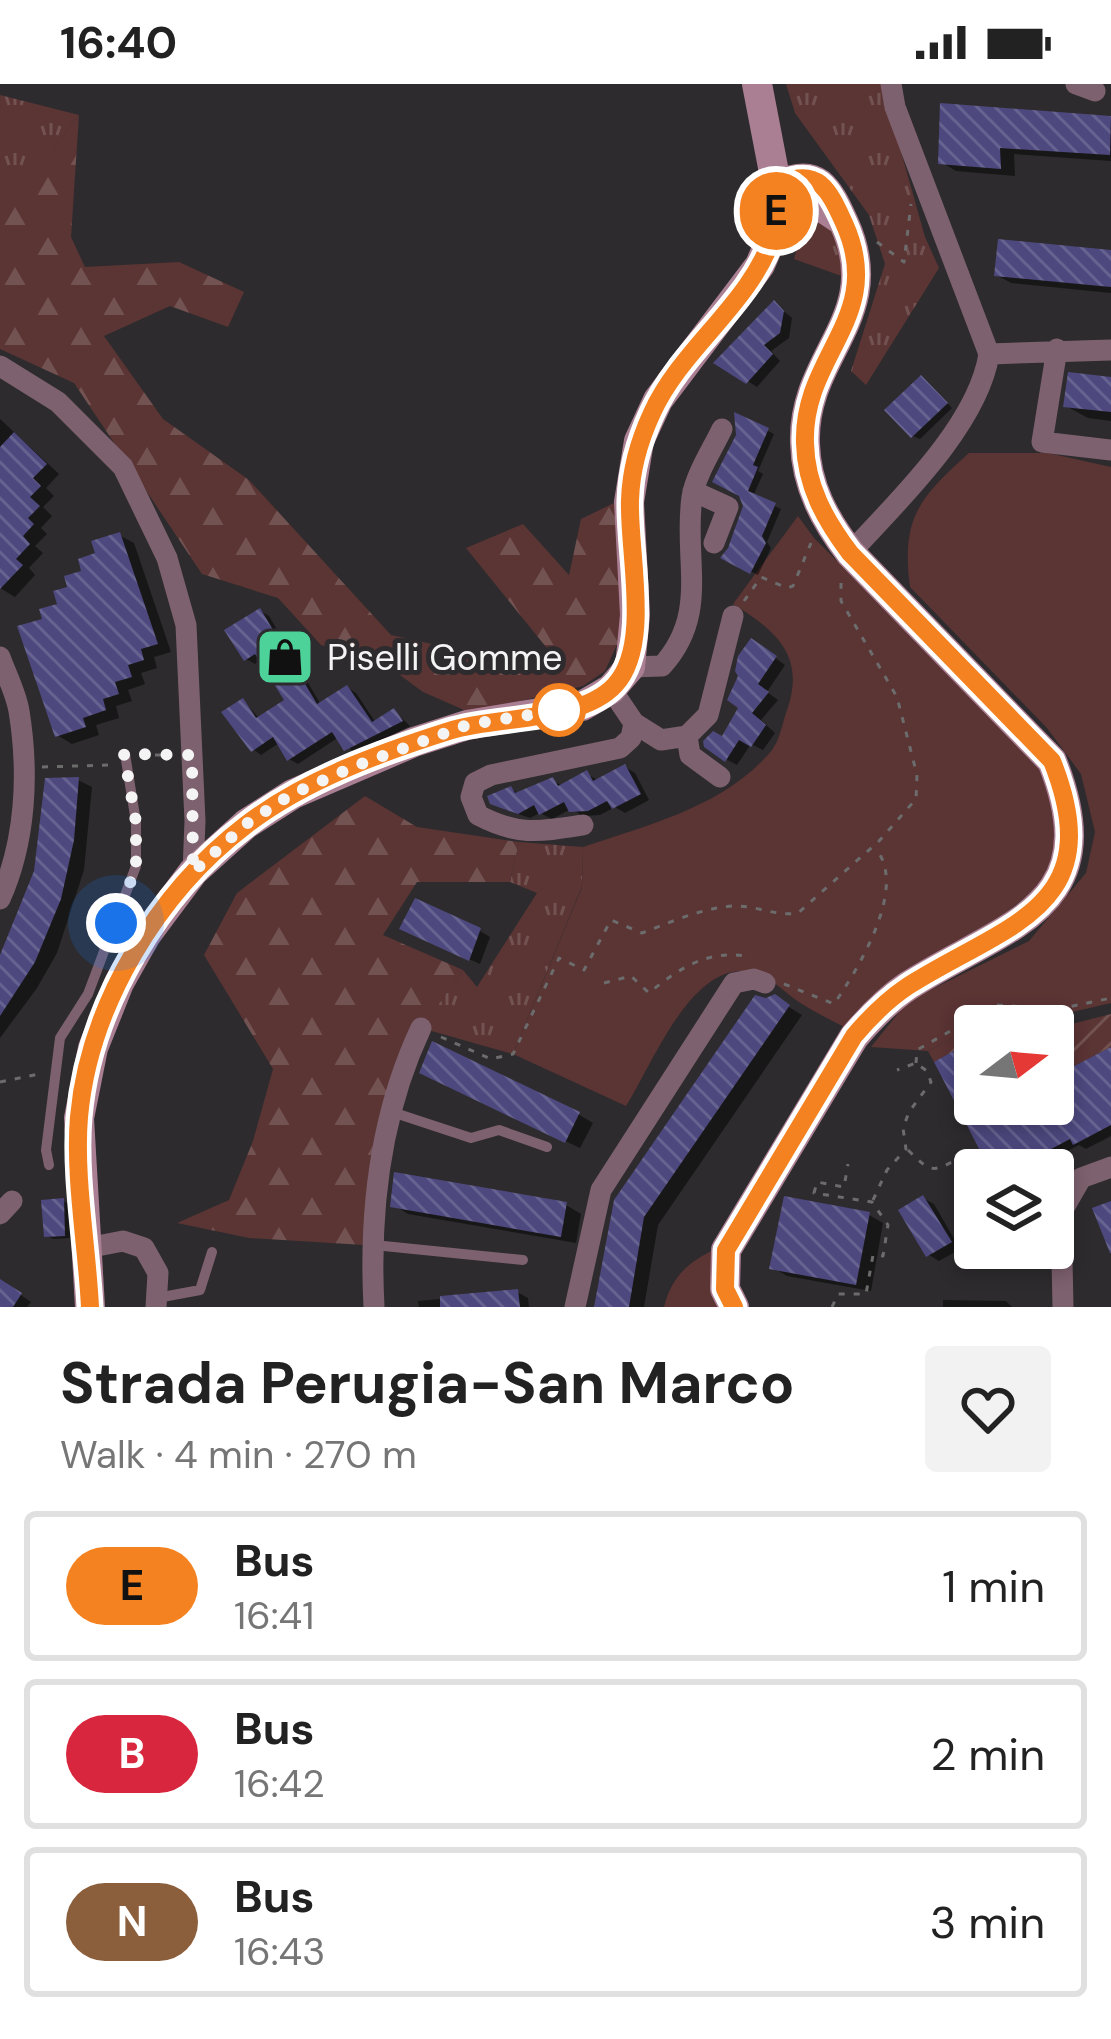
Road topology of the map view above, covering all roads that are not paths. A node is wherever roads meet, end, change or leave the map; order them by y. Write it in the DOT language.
graph roads {
  1 [pos="757,84"];
  2 [pos="891,84"];
  3 [pos="769,132"];
  4 [pos="777,188"];
  5 [pos="829,205"];
  6 [pos="775,230"];
  7 [pos="1057,349"];
  8 [pos="1111,350"];
  9 [pos="988,354"];
  10 [pos="0,366"];
  11 [pos="722,429"];
  12 [pos="1111,450"];
  13 [pos="693,491"];
  14 [pos="714,543"];
  15 [pos="850,553"];
  16 [pos="733,616"];
  17 [pos="0,657"];
  18 [pos="621,678"];
  19 [pos="634,723"];
  20 [pos="687,736"];
  21 [pos="124,754"];
  22 [pos="720,777"];
  23 [pos="583,825"];
  24 [pos="193,872"];
  25 [pos="0,899"];
  26 [pos="768,972"];
  27 [pos="421,1028"];
  28 [pos="389,1111"];
  29 [pos="547,1147"];
  30 [pos="49,1166"];
  31 [pos="1111,1167"];
  32 [pos="370,1245"];
  33 [pos="87,1248"];
  34 [pos="212,1252"];
  35 [pos="523,1260"];
  36 [pos="157,1303"];
  37 [pos="90,1307"];
  38 [pos="374,1307"];
  39 [pos="575,1307"];
  40 [pos="734,1307"];
  41 [pos="1063,1307"];
  1 -- 3 [label="main road"];
  2 -- 9 [label="street"];
  3 -- 4 [label="main road"];
  3 -- 5 [label="main road"];
  4 -- 5 [label="main road"];
  4 -- 6 [label="main road"];
  5 -- 6 [label="main road"];
  5 -- 15 [label="main road"];
  6 -- 18 [label="main road"];
  7 -- 8 [label="street"];
  7 -- 9 [label="street"];
  7 -- 12 [label="street"];
  9 -- 15 [label="street"];
  10 -- 24 [label="street"];
  11 -- 13 [label="street"];
  13 -- 14 [label="street"];
  13 -- 18 [label="street"];
  15 -- 40 [label="main road"];
  16 -- 20 [label="street"];
  17 -- 25 [label="street"];
  18 -- 19 [label="street"];
  18 -- 24 [label="main road"];
  19 -- 20 [label="street"];
  19 -- 23 [label="street"];
  20 -- 22 [label="street"];
  21 -- 30 [label="lane"];
  24 -- 33 [label="main road"];
  26 -- 39 [label="street"];
  27 -- 28 [label="street"];
  28 -- 29 [label="lane"];
  28 -- 32 [label="street"];
  31 -- 41 [label="street"];
  32 -- 35 [label="lane"];
  32 -- 38 [label="street"];
  33 -- 36 [label="street"];
  33 -- 37 [label="main road"];
  34 -- 36 [label="lane"];
}
